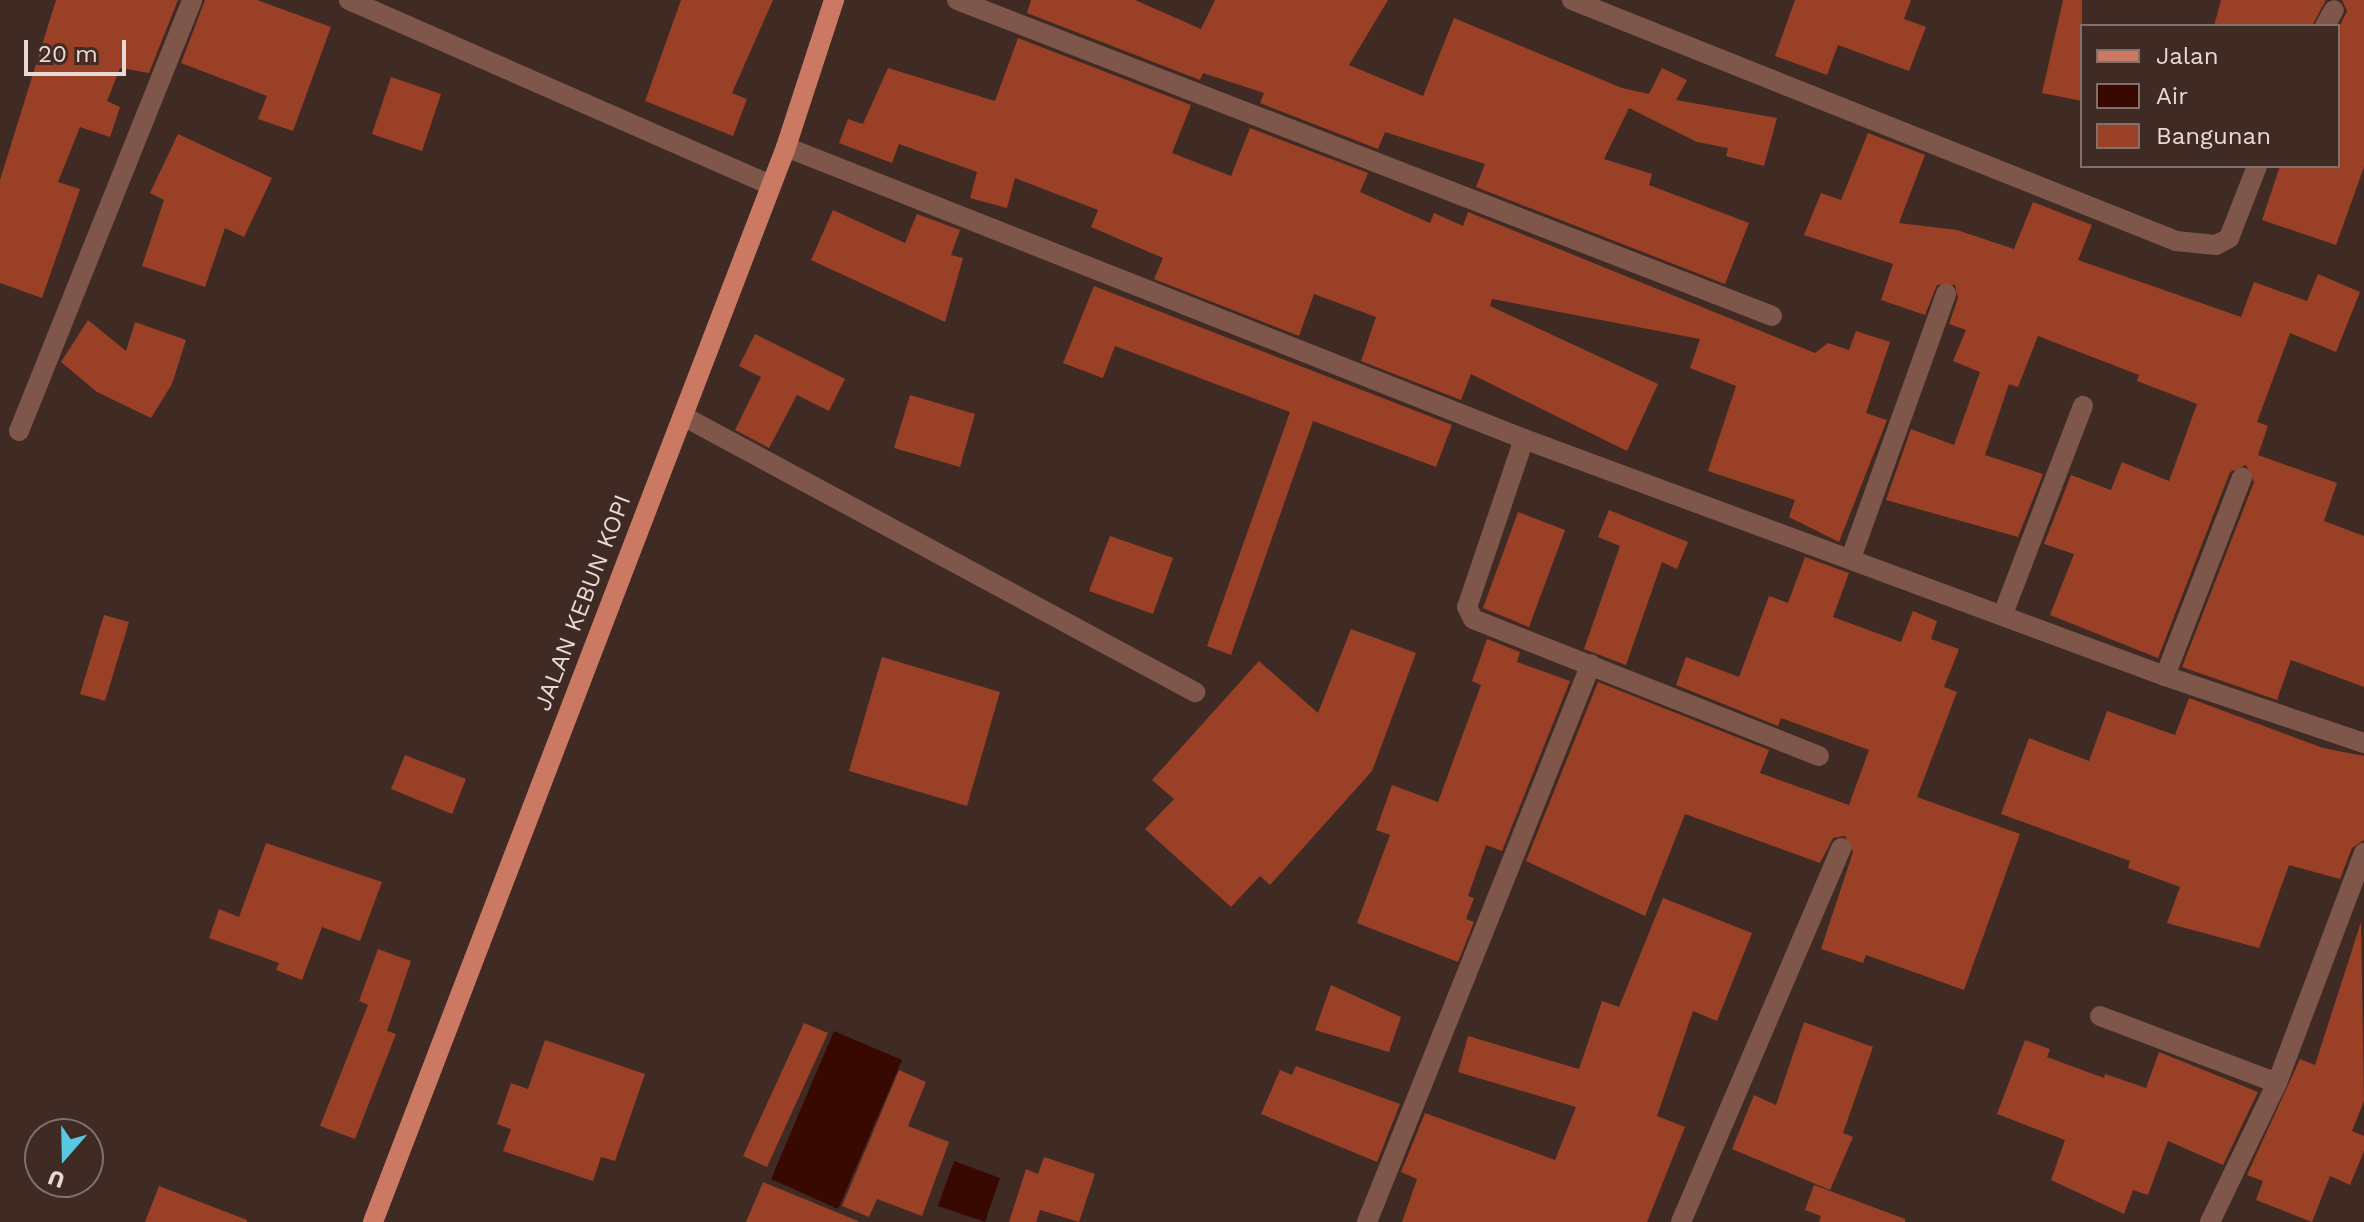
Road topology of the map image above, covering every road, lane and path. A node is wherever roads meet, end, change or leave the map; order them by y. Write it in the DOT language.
graph roads {
  1 [pos="192,0"];
  2 [pos="349,0"];
  3 [pos="834,0"];
  4 [pos="957,0"];
  5 [pos="1572,0"];
  6 [pos="1610,7"];
  7 [pos="786,147"];
  8 [pos="2256,168"];
  9 [pos="770,185"];
  10 [pos="1946,294"];
  11 [pos="1772,316"];
  12 [pos="2083,406"];
  13 [pos="683,416"];
  14 [pos="19,431"];
  15 [pos="1524,439"];
  16 [pos="2242,477"];
  17 [pos="1851,558"];
  18 [pos="2003,614"];
  19 [pos="1591,664"];
  20 [pos="2165,676"];
  21 [pos="1195,692"];
  22 [pos="2364,743"];
  23 [pos="1819,756"];
  24 [pos="1841,848"];
  25 [pos="2364,853"];
  26 [pos="2100,1016"];
  27 [pos="2277,1083"];
  28 [pos="373,1222"];
  29 [pos="1367,1222"];
  30 [pos="1681,1222"];
  31 [pos="2210,1222"];
  1 -- 14 [label="street"];
  2 -- 9 [label="street"];
  3 -- 7 [label="main road, JALAN KEBUN KOPI"];
  4 -- 11 [label="street"];
  5 -- 6 [label="street"];
  6 -- 8 [label="street"];
  7 -- 9 [label="main road, JALAN KEBUN KOPI"];
  7 -- 15 [label="street"];
  9 -- 13 [label="main road, JALAN KEBUN KOPI"];
  10 -- 17 [label="street"];
  12 -- 18 [label="street"];
  13 -- 21 [label="street"];
  13 -- 28 [label="main road, JALAN KEBUN KOPI"];
  15 -- 17 [label="street"];
  15 -- 19 [label="street"];
  16 -- 20 [label="street"];
  17 -- 18 [label="street"];
  18 -- 20 [label="street"];
  19 -- 23 [label="street"];
  19 -- 29 [label="street"];
  20 -- 22 [label="street"];
  24 -- 30 [label="street"];
  25 -- 27 [label="street"];
  26 -- 27 [label="street"];
  27 -- 31 [label="street"];
}
